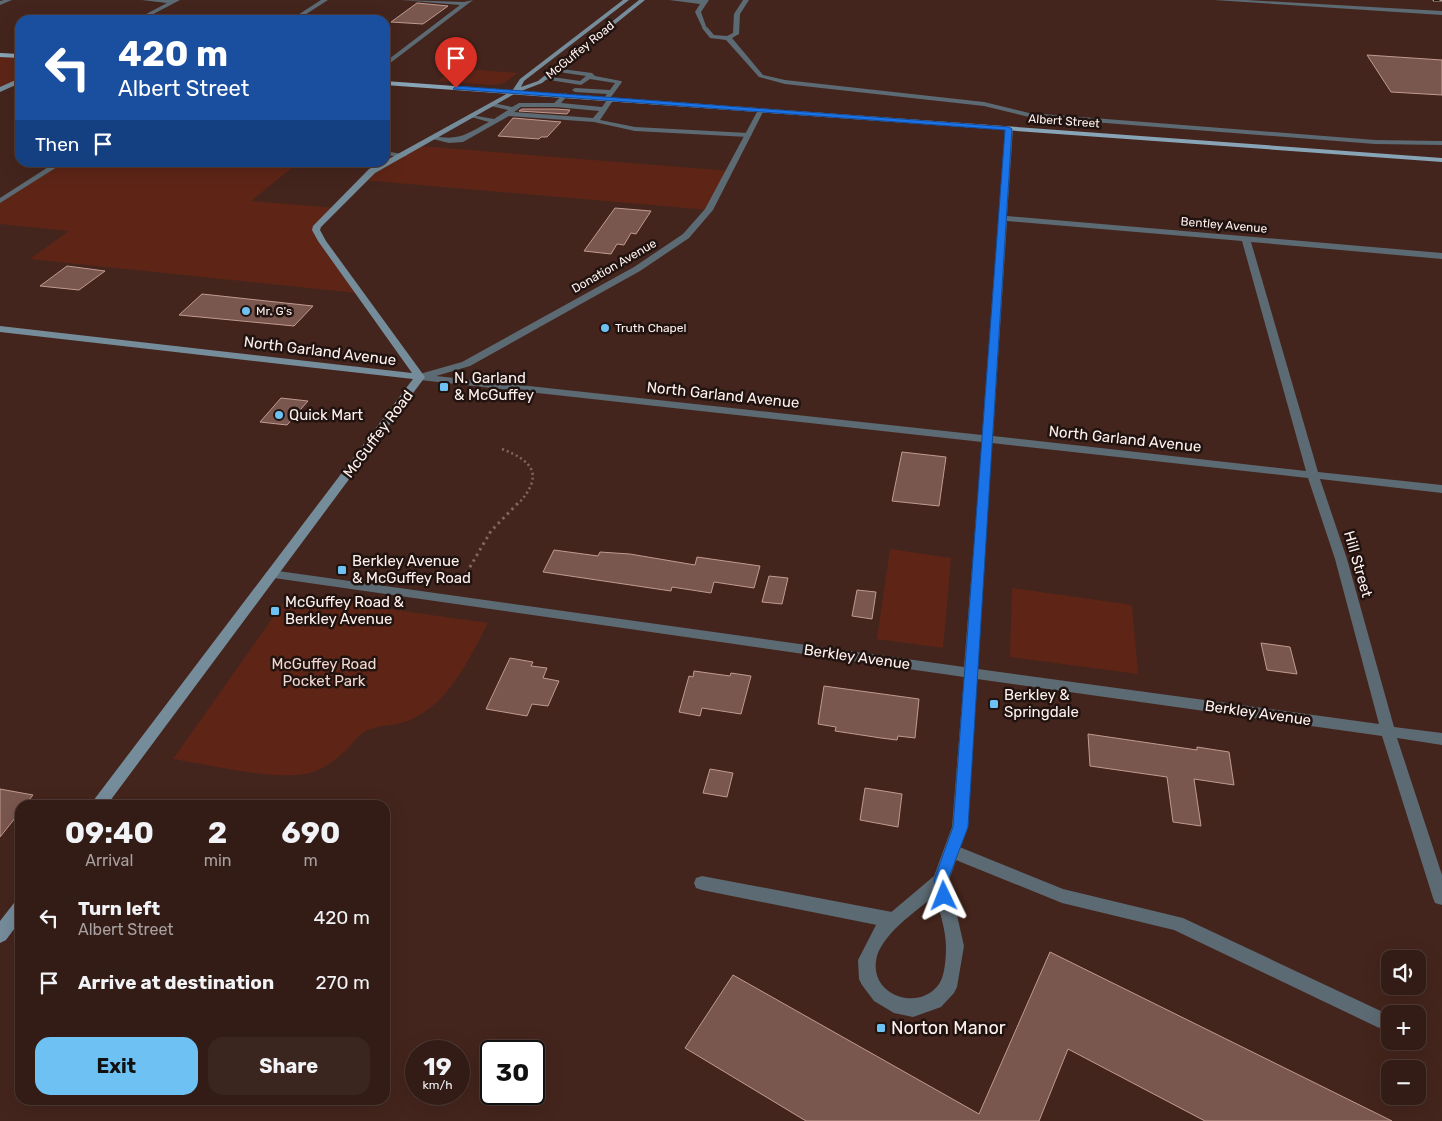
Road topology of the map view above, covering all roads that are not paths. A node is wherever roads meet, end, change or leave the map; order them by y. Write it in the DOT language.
graph roads {
  1 [pos="9,0"];
  2 [pos="145,0"];
  3 [pos="325,0"];
  4 [pos="404,0"];
  5 [pos="626,0"];
  6 [pos="642,0"];
  7 [pos="672,0"];
  8 [pos="746,0"];
  9 [pos="1217,0"];
  10 [pos="175,1"];
  11 [pos="705,1"];
  12 [pos="468,2"];
  13 [pos="0,4"];
  14 [pos="1442,13"];
  15 [pos="148,15"];
  16 [pos="301,15"];
  17 [pos="728,38"];
  18 [pos="0,55"];
  19 [pos="15,56"];
  20 [pos="390,61"];
  21 [pos="554,70"];
  22 [pos="572,72"];
  23 [pos="545,78"];
  24 [pos="561,80"];
  25 [pos="585,81"];
  26 [pos="15,82"];
  27 [pos="390,83"];
  28 [pos="601,85"];
  29 [pos="0,90"];
  30 [pos="514,92"];
  31 [pos="613,92"];
  32 [pos="570,94"];
  33 [pos="493,105"];
  34 [pos="556,106"];
  35 [pos="603,109"];
  36 [pos="761,110"];
  37 [pos="510,111"];
  38 [pos="473,116"];
  39 [pos="496,120"];
  40 [pos="597,120"];
  41 [pos="1009,129"];
  42 [pos="748,135"];
  43 [pos="433,138"];
  44 [pos="1442,143"];
  45 [pos="390,154"];
  46 [pos="402,155"];
  47 [pos="1442,160"];
  48 [pos="390,161"];
  49 [pos="54,167"];
  50 [pos="380,167"];
  51 [pos="0,201"];
  52 [pos="1004,218"];
  53 [pos="1246,240"];
  54 [pos="1442,256"];
  55 [pos="0,329"];
  56 [pos="420,377"];
  57 [pos="987,439"];
  58 [pos="1314,475"];
  59 [pos="1442,490"];
  60 [pos="272,574"];
  61 [pos="971,673"];
  62 [pos="1388,732"];
  63 [pos="1442,739"];
  64 [pos="102,800"];
  65 [pos="952,851"];
  66 [pos="941,880"];
  67 [pos="702,883"];
  68 [pos="1441,898"];
  69 [pos="15,915"];
  70 [pos="892,920"];
  71 [pos="0,935"];
  72 [pos="1379,1019"];
  1 -- 13 [label="street"];
  2 -- 10 [label="street"];
  3 -- 16 [label="street"];
  4 -- 12 [label="street"];
  5 -- 30 [label="street, McGuffey Road"];
  6 -- 21 [label="street, McGuffey Road"];
  7 -- 11 [label="street"];
  8 -- 17 [label="street"];
  9 -- 14 [label="street"];
  10 -- 15 [label="street"];
  11 -- 17 [label="street"];
  12 -- 20 [label="street"];
  17 -- 44 [label="street"];
  18 -- 19 [label="main road"];
  21 -- 22 [label="street"];
  21 -- 23 [label="street, McGuffey Road"];
  22 -- 24 [label="street"];
  22 -- 25 [label="street"];
  23 -- 24 [label="street"];
  23 -- 30 [label="street, McGuffey Road"];
  24 -- 25 [label="street"];
  25 -- 31 [label="street"];
  25 -- 32 [label="street"];
  26 -- 29 [label="street"];
  27 -- 30 [label="main road, Albert Street"];
  28 -- 31 [label="street"];
  30 -- 32 [label="main road, Albert Street"];
  30 -- 33 [label="street, McGuffey Road"];
  31 -- 32 [label="main road, Albert Street"];
  31 -- 35 [label="street"];
  31 -- 36 [label="main road, Albert Street"];
  32 -- 34 [label="street"];
  33 -- 37 [label="street"];
  33 -- 38 [label="street, McGuffey Road"];
  34 -- 35 [label="street"];
  34 -- 37 [label="street"];
  35 -- 40 [label="street"];
  36 -- 41 [label="main road, Albert Street"];
  36 -- 42 [label="street, Donation Avenue"];
  37 -- 39 [label="street"];
  37 -- 40 [label="street"];
  38 -- 39 [label="street"];
  38 -- 43 [label="street, McGuffey Road"];
  39 -- 43 [label="street"];
  40 -- 42 [label="street"];
  41 -- 47 [label="main road, Albert Street"];
  41 -- 52 [label="street"];
  42 -- 56 [label="street, Donation Avenue"];
  43 -- 46 [label="street, McGuffey Road"];
  45 -- 46 [label="street"];
  46 -- 48 [label="street, McGuffey Road"];
  49 -- 51 [label="street"];
  50 -- 56 [label="street, McGuffey Road"];
  52 -- 53 [label="street, Bentley Avenue"];
  52 -- 57 [label="street"];
  53 -- 54 [label="street, Bentley Avenue"];
  53 -- 58 [label="street, Hill Street"];
  55 -- 56 [label="street, North Garland Avenue"];
  56 -- 57 [label="street, North Garland Avenue"];
  56 -- 60 [label="street, McGuffey Road"];
  57 -- 58 [label="street, North Garland Avenue"];
  57 -- 61 [label="street"];
  58 -- 59 [label="street, North Garland Avenue"];
  58 -- 62 [label="street, Hill Street"];
  60 -- 61 [label="street, Berkley Avenue"];
  60 -- 64 [label="street, McGuffey Road"];
  61 -- 62 [label="street, Berkley Avenue"];
  61 -- 65 [label="street"];
  62 -- 63 [label="street, Berkley Avenue"];
  62 -- 68 [label="street, Hill Street"];
  65 -- 66 [label="street"];
  65 -- 72 [label="street"];
  66 -- 70 [label="street"];
  66 -- 70 [label="street"];
  67 -- 70 [label="street"];
  69 -- 71 [label="street"];
}
